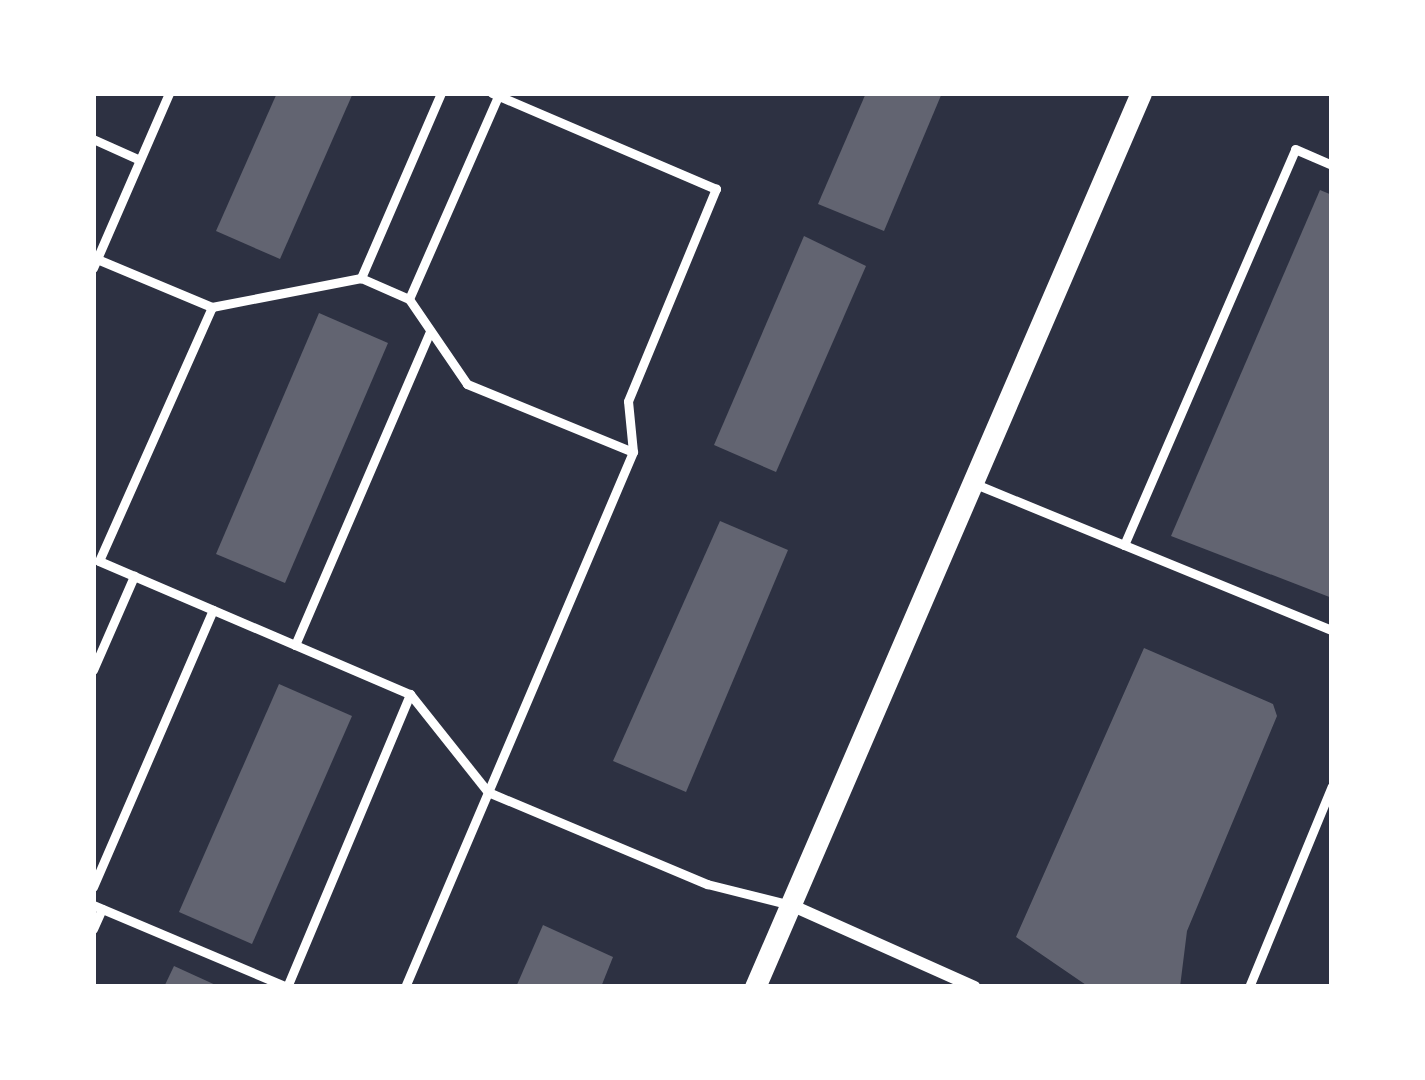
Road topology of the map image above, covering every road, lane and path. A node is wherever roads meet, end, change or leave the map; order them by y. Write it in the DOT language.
graph roads {
  1 [pos="169,93"];
  2 [pos="441,93"];
  3 [pos="1142,93"];
  4 [pos="495,94"];
  5 [pos="93,139"];
  6 [pos="140,160"];
  7 [pos="1332,165"];
  8 [pos="95,264"];
  9 [pos="362,278"];
  10 [pos="409,298"];
  11 [pos="212,308"];
  12 [pos="430,332"];
  13 [pos="633,452"];
  14 [pos="973,483"];
  15 [pos="1124,545"];
  16 [pos="96,560"];
  17 [pos="134,576"];
  18 [pos="213,610"];
  19 [pos="1332,630"];
  20 [pos="295,645"];
  21 [pos="93,670"];
  22 [pos="410,694"];
  23 [pos="1332,786"];
  24 [pos="488,792"];
  25 [pos="93,887"];
  26 [pos="791,905"];
  27 [pos="98,907"];
  28 [pos="93,929"];
  29 [pos="287,987"];
  30 [pos="405,987"];
  31 [pos="755,987"];
  32 [pos="974,987"];
  33 [pos="1250,987"];
  1 -- 6 [label="lane"];
  2 -- 9 [label="lane"];
  3 -- 14 [label="street"];
  4 -- 10 [label="lane"];
  4 -- 13 [label="lane"];
  5 -- 6 [label="lane"];
  6 -- 8 [label="lane"];
  7 -- 15 [label="lane"];
  8 -- 11 [label="lane"];
  9 -- 10 [label="lane"];
  9 -- 11 [label="lane"];
  10 -- 12 [label="lane"];
  11 -- 16 [label="lane"];
  12 -- 13 [label="lane"];
  12 -- 20 [label="lane"];
  13 -- 24 [label="lane"];
  14 -- 15 [label="lane"];
  14 -- 26 [label="street"];
  15 -- 19 [label="lane"];
  16 -- 17 [label="lane"];
  17 -- 18 [label="lane"];
  17 -- 21 [label="lane"];
  18 -- 20 [label="lane"];
  18 -- 25 [label="lane"];
  20 -- 22 [label="lane"];
  22 -- 24 [label="lane"];
  22 -- 29 [label="lane"];
  23 -- 33 [label="lane"];
  24 -- 26 [label="lane"];
  24 -- 30 [label="lane"];
  26 -- 31 [label="street"];
  26 -- 32 [label="street"];
  27 -- 28 [label="lane"];
  27 -- 29 [label="lane"];
}
